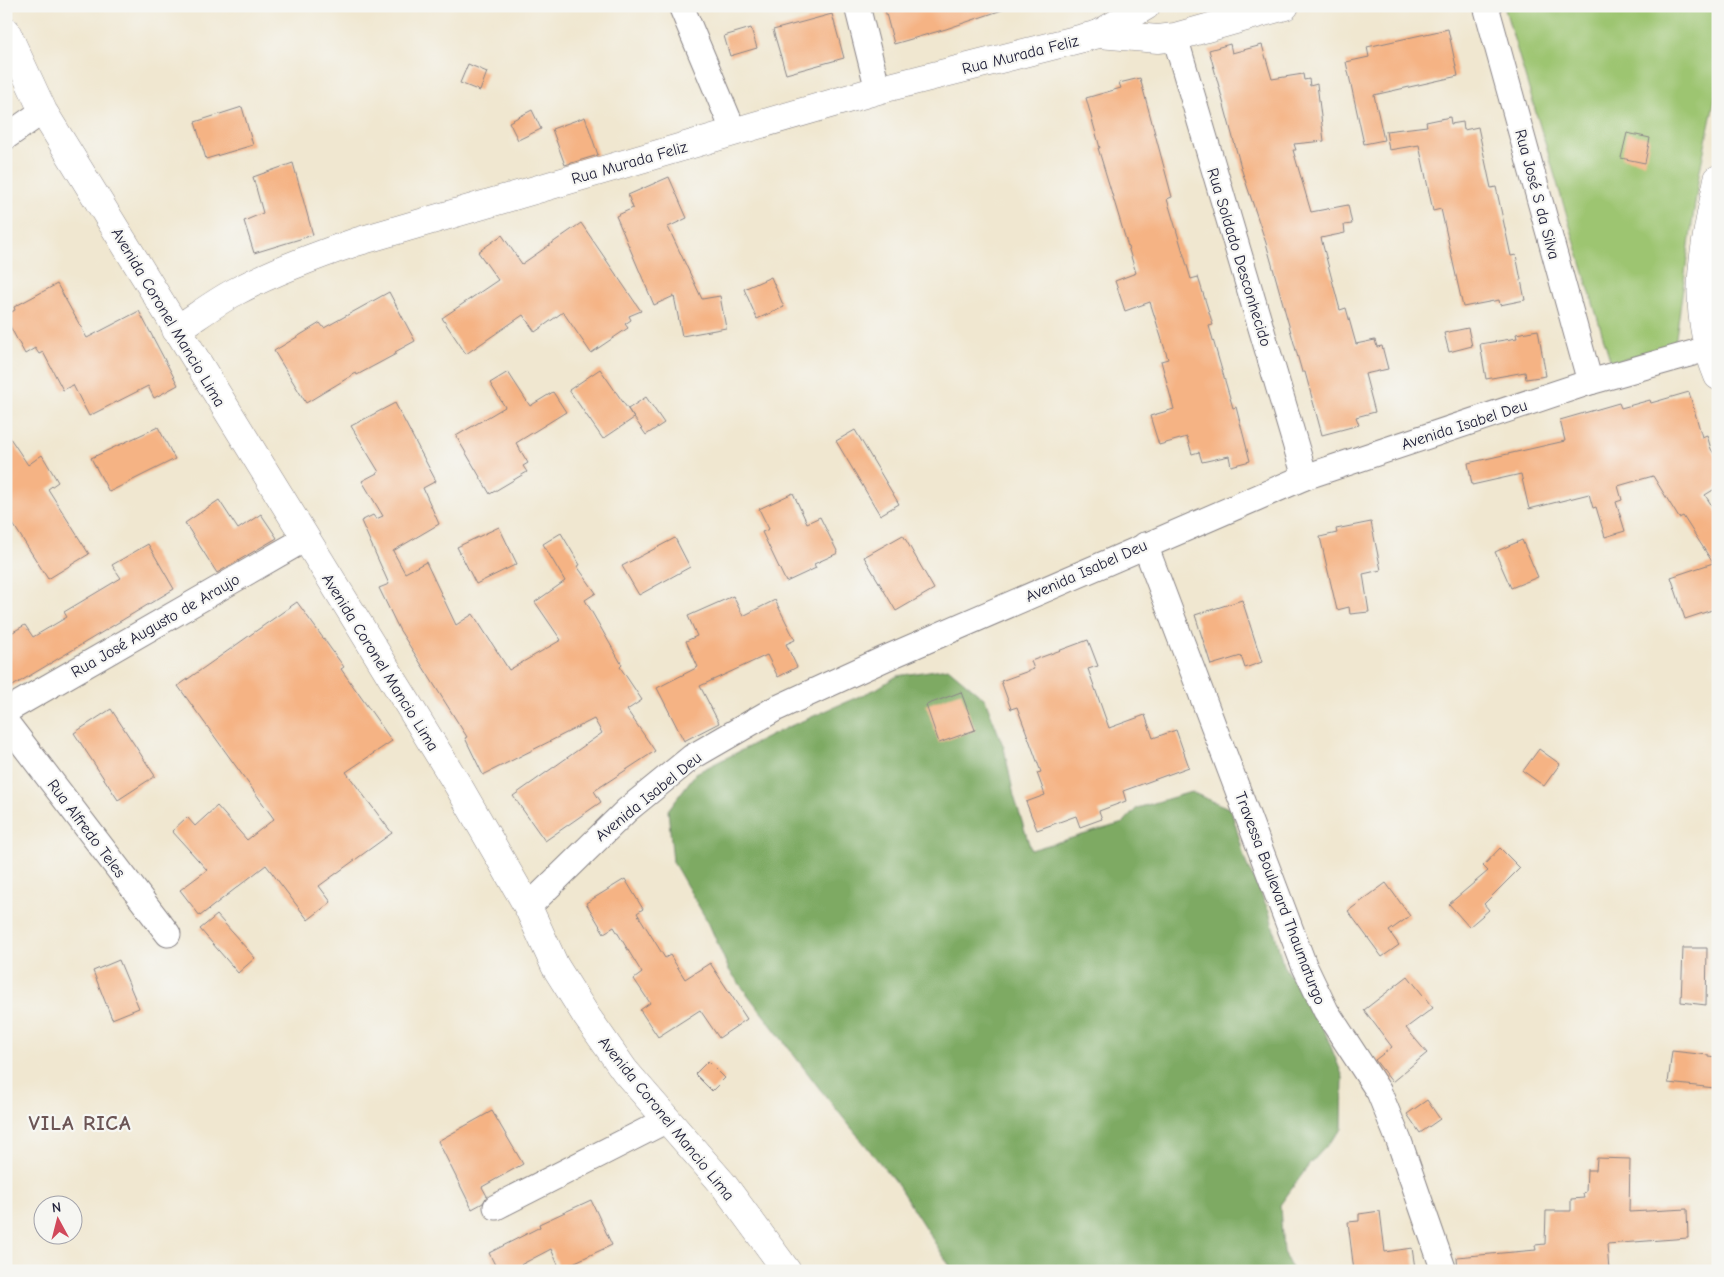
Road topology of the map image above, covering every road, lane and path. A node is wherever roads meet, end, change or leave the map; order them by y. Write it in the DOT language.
graph roads {
  1 [pos="681,6"];
  2 [pos="857,6"];
  3 [pos="1146,6"];
  4 [pos="1285,6"];
  5 [pos="1486,6"];
  6 [pos="6,31"];
  7 [pos="1099,34"];
  8 [pos="1175,37"];
  9 [pos="878,90"];
  10 [pos="43,111"];
  11 [pos="734,132"];
  12 [pos="6,137"];
  13 [pos="1718,179"];
  14 [pos="176,330"];
  15 [pos="1707,349"];
  16 [pos="1718,376"];
  17 [pos="1590,382"];
  18 [pos="1305,477"];
  19 [pos="305,539"];
  20 [pos="1145,545"];
  21 [pos="6,711"];
  22 [pos="6,722"];
  23 [pos="528,907"];
  24 [pos="168,934"];
  25 [pos="668,1120"];
  26 [pos="496,1206"];
  27 [pos="787,1271"];
  28 [pos="1444,1271"];
  1 -- 11 [label="street"];
  2 -- 9 [label="street"];
  3 -- 7 [label="street, Rua Murada Feliz"];
  4 -- 8 [label="street, Rua Murada Feliz"];
  5 -- 17 [label="street, Rua José S da Silva"];
  6 -- 10 [label="street, Avenida Coronel Mancio Lima"];
  7 -- 8 [label="street, Rua Murada Feliz"];
  7 -- 9 [label="street, Rua Murada Feliz"];
  8 -- 18 [label="street, Rua Soldado Desconhecido"];
  9 -- 11 [label="street, Rua Murada Feliz"];
  10 -- 12 [label="street"];
  10 -- 14 [label="street, Avenida Coronel Mancio Lima"];
  11 -- 14 [label="street, Rua Murada Feliz"];
  13 -- 15 [label="street"];
  14 -- 19 [label="street, Avenida Coronel Mancio Lima"];
  15 -- 16 [label="street"];
  15 -- 17 [label="street, Avenida Isabel Deu"];
  17 -- 18 [label="street, Avenida Isabel Deu"];
  18 -- 20 [label="street, Avenida Isabel Deu"];
  19 -- 21 [label="street, Rua José Augusto de Araujo"];
  19 -- 23 [label="street, Avenida Coronel Mancio Lima"];
  20 -- 23 [label="street, Avenida Isabel Deu"];
  20 -- 28 [label="street, Travessa Boulevard Thaumaturgo"];
  22 -- 24 [label="street, Rua Alfredo Teles"];
  23 -- 25 [label="street, Avenida Coronel Mancio Lima"];
  25 -- 26 [label="street"];
  25 -- 27 [label="street, Avenida Coronel Mancio Lima"];
}
